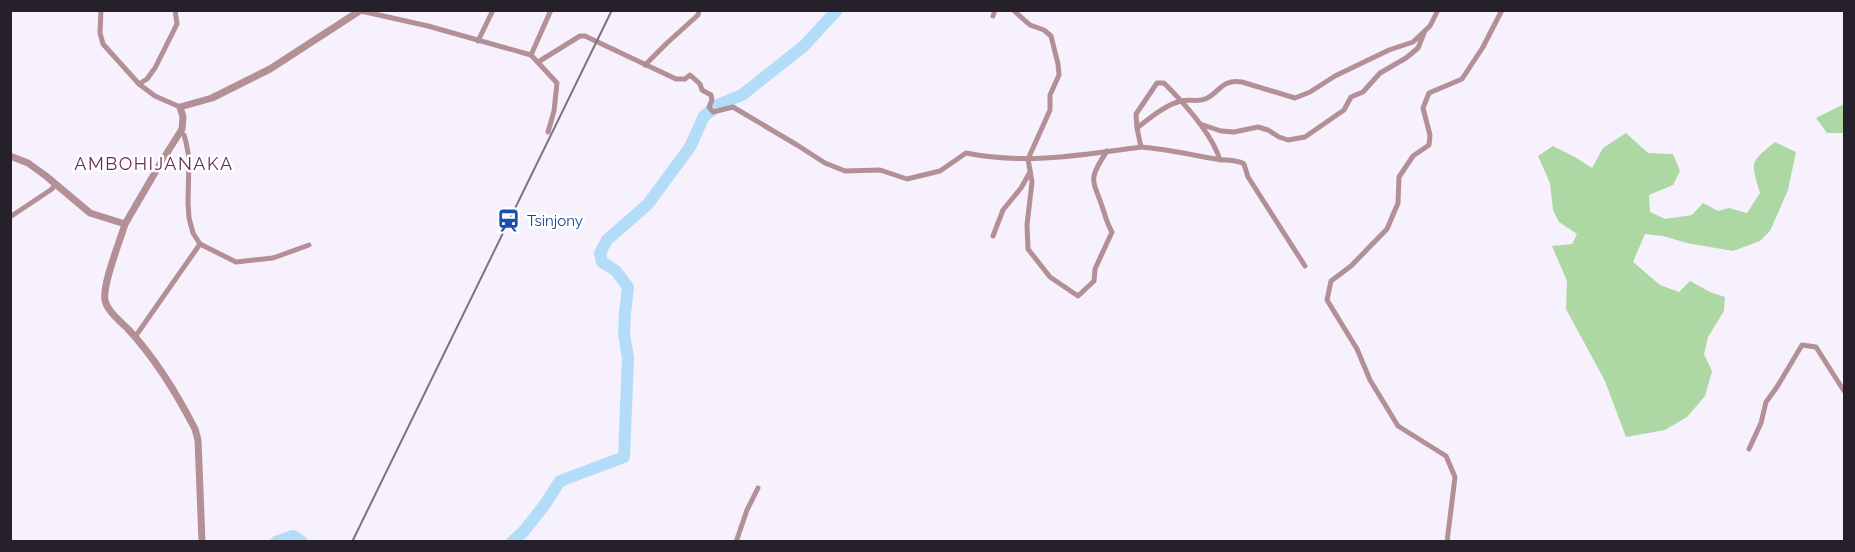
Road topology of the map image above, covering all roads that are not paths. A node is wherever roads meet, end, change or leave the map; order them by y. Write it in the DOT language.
graph roads {
  1 [pos="101,10"];
  2 [pos="175,10"];
  3 [pos="494,10"];
  4 [pos="551,10"];
  5 [pos="699,10"];
  6 [pos="1013,10"];
  7 [pos="1438,10"];
  8 [pos="1502,10"];
  9 [pos="361,11"];
  10 [pos="1426,30"];
  11 [pos="478,41"];
  12 [pos="531,55"];
  13 [pos="538,62"];
  14 [pos="645,65"];
  15 [pos="139,84"];
  16 [pos="1182,101"];
  17 [pos="180,107"];
  18 [pos="1198,123"];
  19 [pos="1137,128"];
  20 [pos="180,132"];
  21 [pos="548,132"];
  22 [pos="1141,147"];
  23 [pos="1107,152"];
  24 [pos="10,156"];
  25 [pos="1028,159"];
  26 [pos="1220,160"];
  27 [pos="1030,172"];
  28 [pos="55,184"];
  29 [pos="10,217"];
  30 [pos="125,224"];
  31 [pos="993,236"];
  32 [pos="200,244"];
  33 [pos="309,245"];
  34 [pos="1305,266"];
  35 [pos="135,337"];
  36 [pos="1845,391"];
  37 [pos="1749,450"];
  38 [pos="758,488"];
  39 [pos="202,542"];
  40 [pos="736,542"];
  41 [pos="1447,542"];
  1 -- 15 [label="street"];
  2 -- 15 [label="street"];
  3 -- 11 [label="street"];
  4 -- 12 [label="street"];
  5 -- 14 [label="street"];
  6 -- 25 [label="street"];
  7 -- 10 [label="street"];
  8 -- 41 [label="street"];
  9 -- 11 [label="street"];
  9 -- 17 [label="street"];
  10 -- 16 [label="street"];
  10 -- 18 [label="street"];
  11 -- 12 [label="street"];
  12 -- 13 [label="street"];
  13 -- 14 [label="street"];
  13 -- 21 [label="street"];
  14 -- 25 [label="street"];
  15 -- 17 [label="street"];
  16 -- 18 [label="street"];
  16 -- 19 [label="street"];
  16 -- 19 [label="street"];
  17 -- 20 [label="street"];
  18 -- 26 [label="street"];
  19 -- 22 [label="street"];
  20 -- 30 [label="street"];
  20 -- 32 [label="street"];
  22 -- 23 [label="street"];
  22 -- 26 [label="street"];
  23 -- 25 [label="street"];
  23 -- 27 [label="street"];
  24 -- 28 [label="street"];
  25 -- 27 [label="street"];
  26 -- 34 [label="street"];
  27 -- 31 [label="street"];
  28 -- 29 [label="street"];
  28 -- 30 [label="street"];
  30 -- 35 [label="street"];
  32 -- 33 [label="street"];
  32 -- 35 [label="street"];
  35 -- 39 [label="street"];
  36 -- 37 [label="street"];
  38 -- 40 [label="street"];
}
